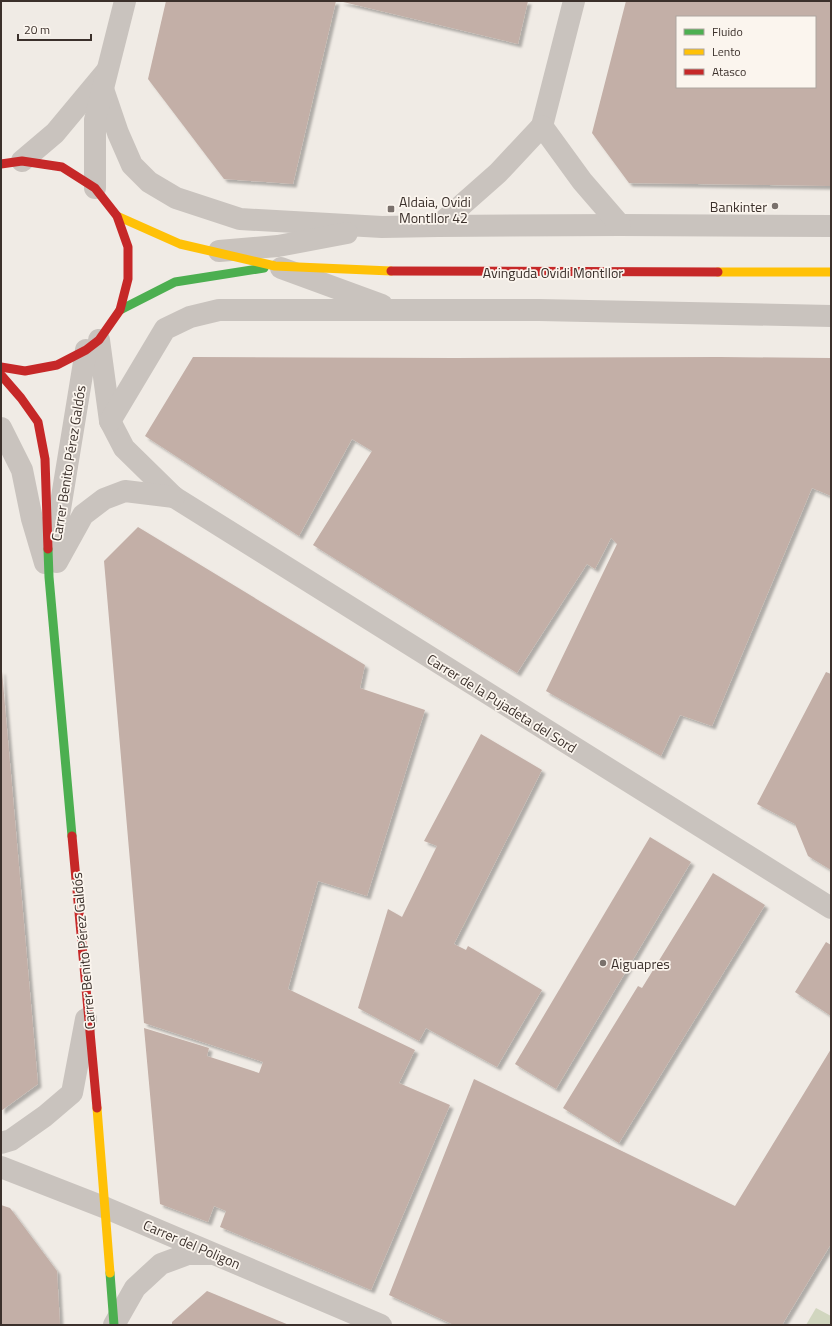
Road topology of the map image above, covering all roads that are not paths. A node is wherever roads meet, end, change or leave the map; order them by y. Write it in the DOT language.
graph roads {
  1 [pos="125,1"];
  2 [pos="574,1"];
  3 [pos="106,79"];
  4 [pos="542,126"];
  5 [pos="22,161"];
  6 [pos="1,164"];
  7 [pos="95,188"];
  8 [pos="117,216"];
  9 [pos="620,225"];
  10 [pos="438,226"];
  11 [pos="831,226"];
  12 [pos="382,227"];
  13 [pos="214,252"];
  14 [pos="275,266"];
  15 [pos="831,272"];
  16 [pos="120,310"];
  17 [pos="397,310"];
  18 [pos="831,316"];
  19 [pos="93,345"];
  20 [pos="1,367"];
  21 [pos="1,376"];
  22 [pos="110,421"];
  23 [pos="1,428"];
  24 [pos="174,497"];
  25 [pos="48,577"];
  26 [pos="831,908"];
  27 [pos="88,1010"];
  28 [pos="1,1143"];
  29 [pos="1,1167"];
  30 [pos="106,1208"];
  31 [pos="214,1254"];
  32 [pos="114,1325"];
  33 [pos="381,1325"];
  1 -- 3 [label="street"];
  2 -- 4 [label="street"];
  3 -- 5 [label="street"];
  3 -- 7 [label="street"];
  3 -- 12 [label="street, Avinguda Ovidi Montllor"];
  4 -- 9 [label="street"];
  4 -- 10 [label="street"];
  5 -- 6 [label="street"];
  5 -- 7 [label="street"];
  7 -- 8 [label="street"];
  8 -- 13 [label="street, Avinguda Ovidi Montllor"];
  8 -- 16 [label="street"];
  9 -- 10 [label="street, Avinguda Ovidi Montllor"];
  9 -- 11 [label="street, Avinguda Ovidi Montllor"];
  10 -- 12 [label="street, Avinguda Ovidi Montllor"];
  12 -- 13 [label="street, Avinguda Ovidi Montllor"];
  13 -- 14 [label="street, Avinguda Ovidi Montllor"];
  14 -- 15 [label="street, Avinguda Ovidi Montllor"];
  14 -- 16 [label="street, Avinguda Ovidi Montllor"];
  14 -- 17 [label="street, Avinguda Ovidi Montllor"];
  16 -- 19 [label="street"];
  17 -- 18 [label="street, Avinguda Ovidi Montllor"];
  17 -- 22 [label="street, Avinguda Ovidi Montllor"];
  19 -- 20 [label="street"];
  19 -- 22 [label="street, Carrer de la Pujadeta del Sord"];
  19 -- 25 [label="street, Carrer Benito Pérez Galdós"];
  21 -- 25 [label="street, Carrer Benito Pérez Galdós"];
  22 -- 24 [label="street, Carrer de la Pujadeta del Sord"];
  23 -- 25 [label="street, Carrer Benito Pérez Galdós"];
  24 -- 25 [label="street, Carrer de la Pujadeta del Sord"];
  24 -- 26 [label="street, Carrer de la Pujadeta del Sord"];
  25 -- 27 [label="street, Carrer Benito Pérez Galdós"];
  27 -- 28 [label="street"];
  27 -- 30 [label="street, Carrer Benito Pérez Galdós"];
  29 -- 30 [label="street, Carrer del Poligon"];
  30 -- 31 [label="street, Carrer del Poligon"];
  30 -- 32 [label="street, Carrer Benito Pérez Galdós"];
  31 -- 32 [label="street"];
  31 -- 33 [label="street, Carrer del Poligon"];
}
